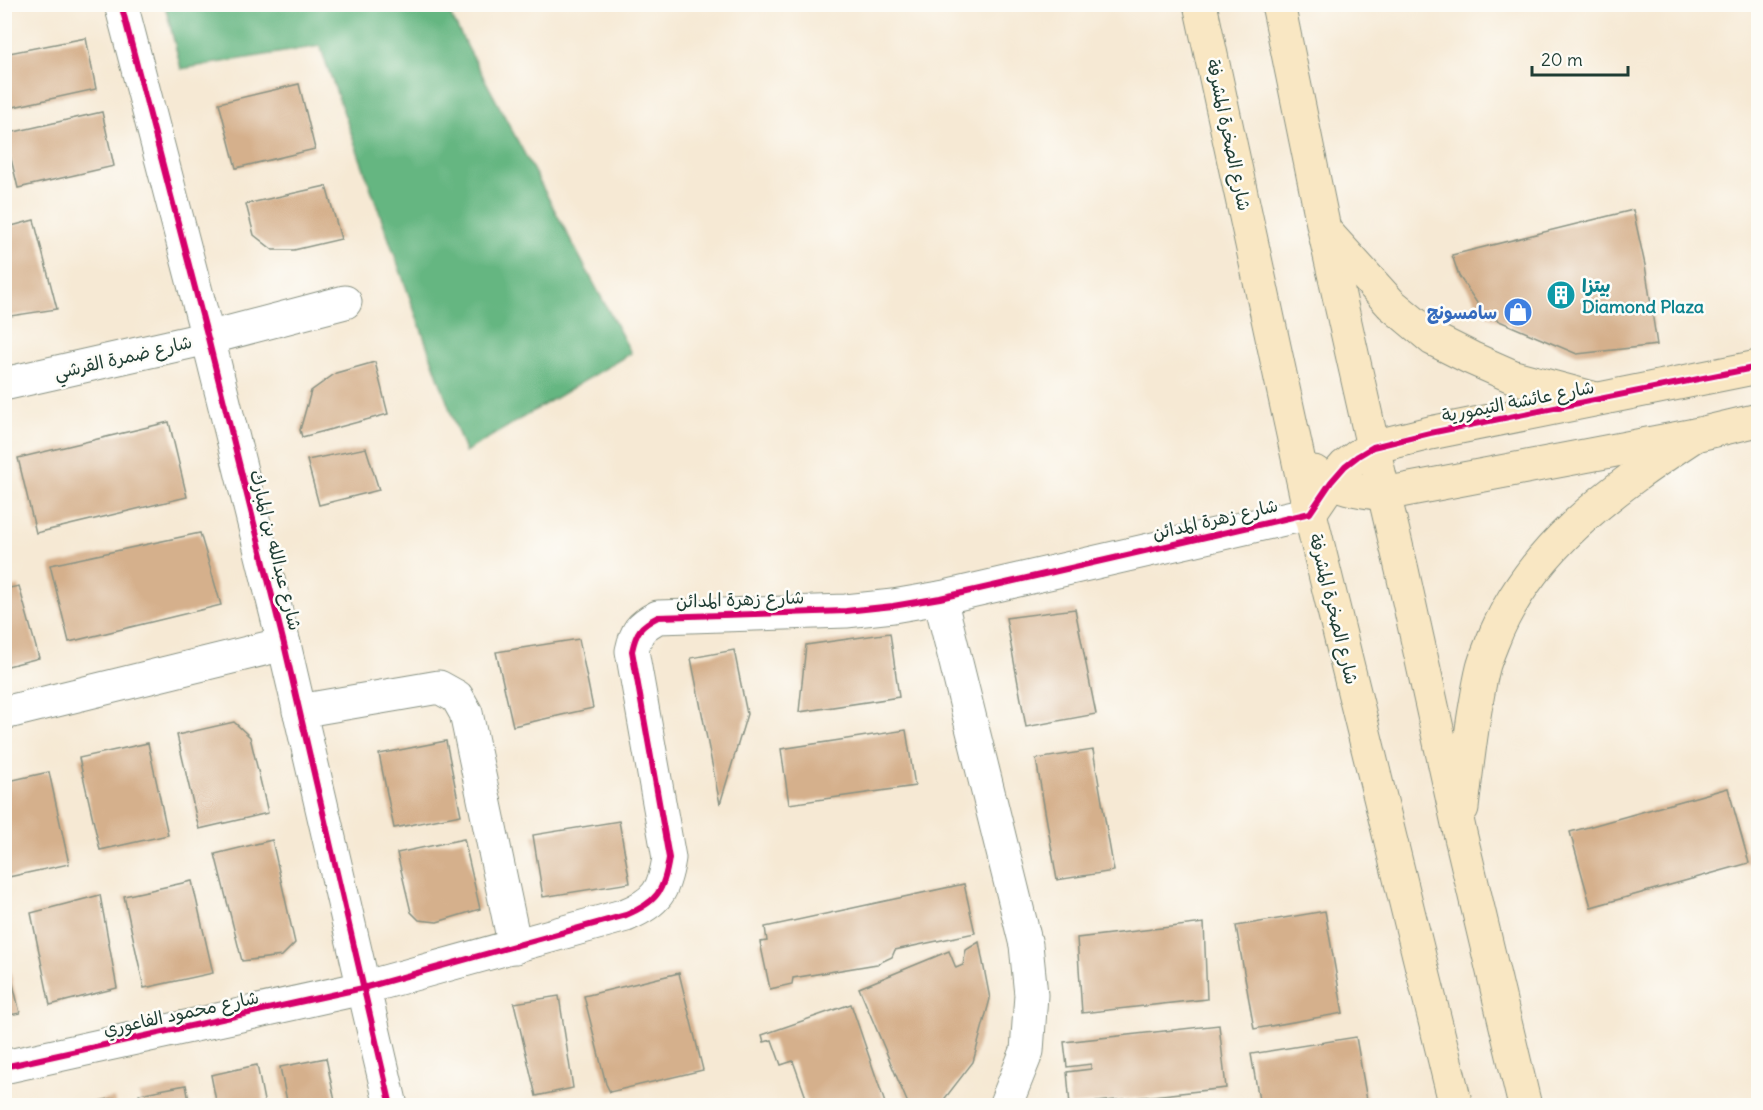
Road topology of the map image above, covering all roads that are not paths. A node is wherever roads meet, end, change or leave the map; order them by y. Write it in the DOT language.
graph roads {
  1 [pos="121,4"];
  2 [pos="1200,4"];
  3 [pos="1278,4"];
  4 [pos="1324,229"];
  5 [pos="345,302"];
  6 [pos="208,338"];
  7 [pos="1758,367"];
  8 [pos="4,384"];
  9 [pos="1600,400"];
  10 [pos="1758,420"];
  11 [pos="1695,435"];
  12 [pos="1373,447"];
  13 [pos="1300,462"];
  14 [pos="1331,482"];
  15 [pos="1384,494"];
  16 [pos="1310,513"];
  17 [pos="940,598"];
  18 [pos="284,644"];
  19 [pos="299,711"];
  20 [pos="4,713"];
  21 [pos="1460,833"];
  22 [pos="515,946"];
  23 [pos="363,988"];
  24 [pos="4,1067"];
  25 [pos="1005,1105"];
  26 [pos="391,1106"];
  27 [pos="1456,1106"];
  28 [pos="1525,1106"];
  1 -- 6 [label="street, شارع عبدالله بن المبارك"];
  2 -- 13 [label="main road, شارع الصخرة المشرفة"];
  3 -- 4 [label="main road"];
  4 -- 9 [label="main road"];
  4 -- 12 [label="main road"];
  5 -- 6 [label="street, شارع ضمرة القرشي"];
  6 -- 8 [label="street, شارع ضمرة القرشي"];
  6 -- 18 [label="street, شارع عبدالله بن المبارك"];
  7 -- 9 [label="main road, شارع عائشة التيمورية"];
  9 -- 12 [label="main road, شارع عائشة التيمورية"];
  10 -- 11 [label="main road"];
  11 -- 15 [label="main road"];
  11 -- 21 [label="main road"];
  12 -- 14 [label="main road, شارع عائشة التيمورية"];
  12 -- 15 [label="main road"];
  13 -- 14 [label="main road"];
  13 -- 16 [label="main road, شارع الصخرة المشرفة"];
  14 -- 15 [label="main road"];
  14 -- 16 [label="main road, شارع عائشة التيمورية"];
  15 -- 21 [label="main road"];
  16 -- 17 [label="street, شارع زهرة المدائن"];
  16 -- 27 [label="main road, شارع الصخرة المشرفة"];
  17 -- 22 [label="street, شارع زهرة المدائن"];
  17 -- 25 [label="street"];
  18 -- 19 [label="street, شارع عبدالله بن المبارك"];
  18 -- 20 [label="street"];
  19 -- 22 [label="street"];
  19 -- 23 [label="street, شارع عبدالله بن المبارك"];
  21 -- 28 [label="main road"];
  22 -- 23 [label="street, شارع زهرة المدائن"];
  23 -- 24 [label="street, شارع محمود الفاعوري"];
  23 -- 26 [label="street, شارع عبدالله بن المبارك"];
}
